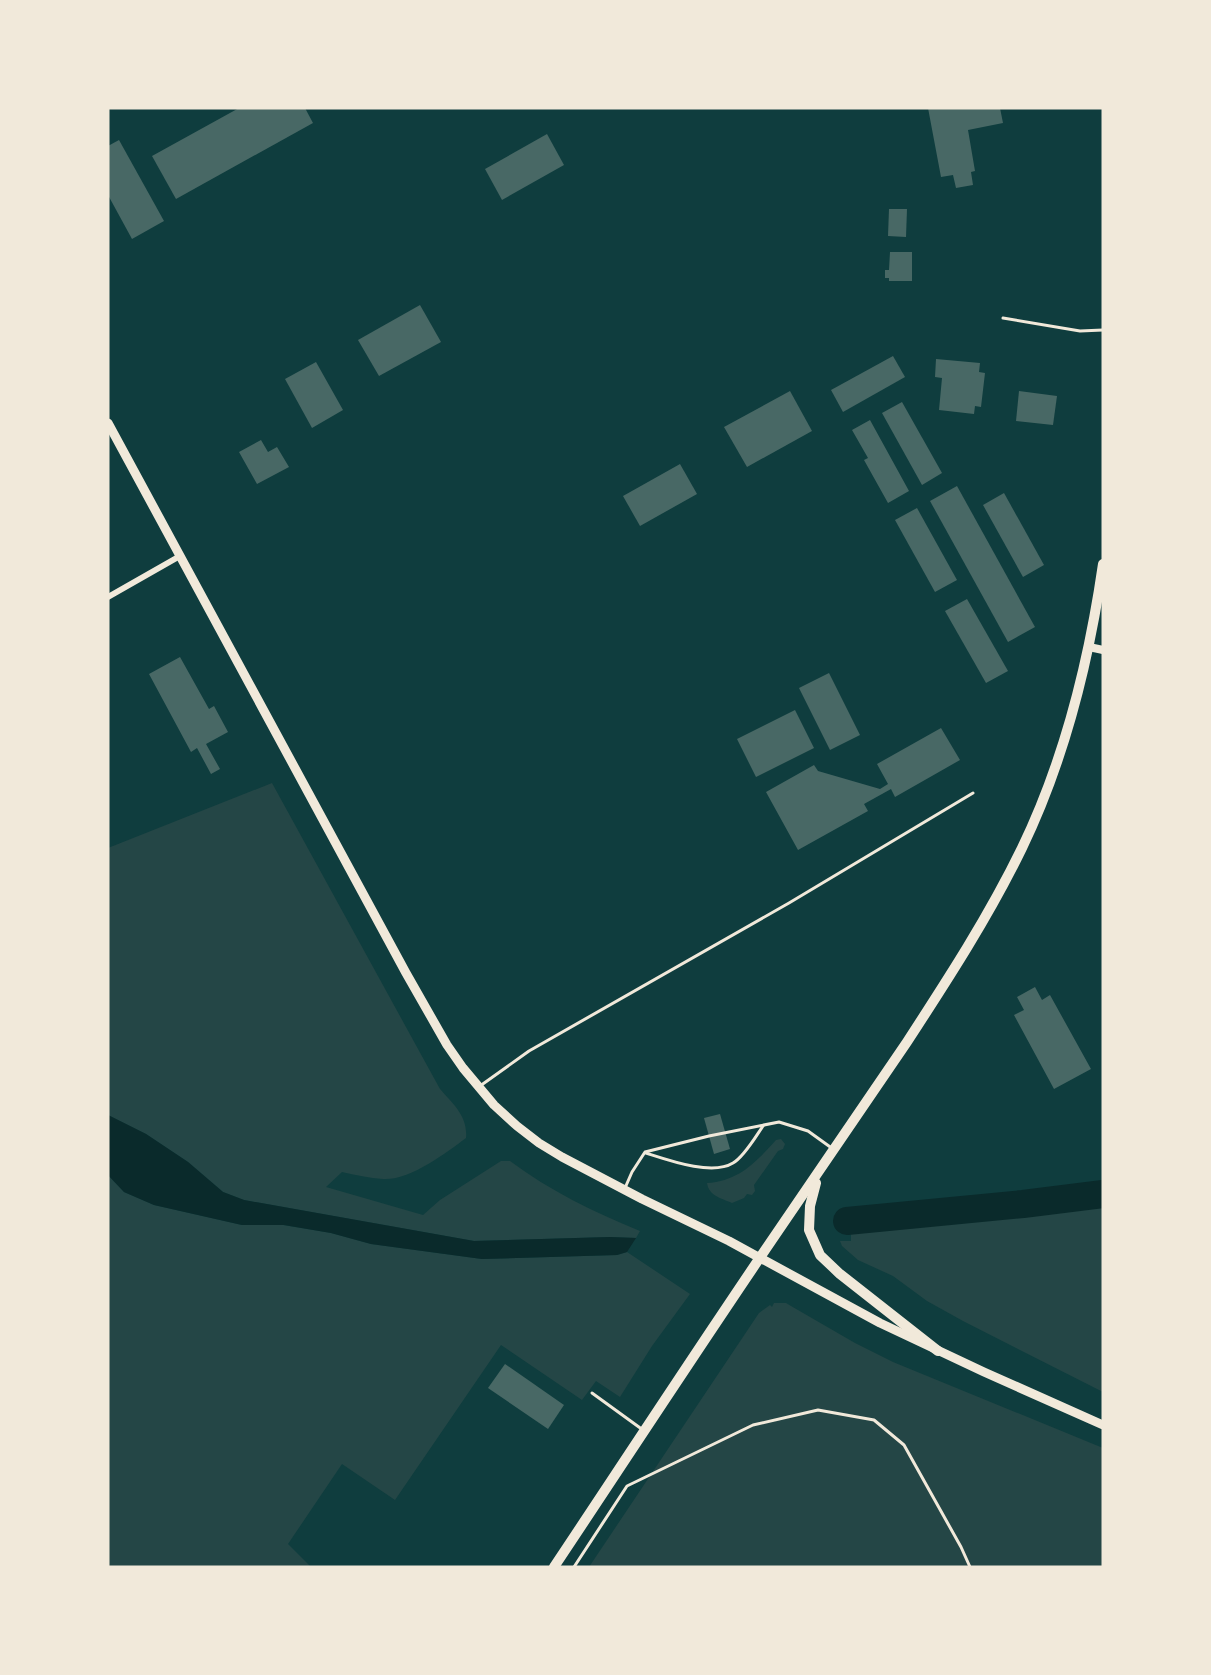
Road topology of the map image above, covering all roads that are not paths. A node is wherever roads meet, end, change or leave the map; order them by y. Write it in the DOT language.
graph roads {
  1 [pos="1003,318"];
  2 [pos="1103,330"];
  3 [pos="108,423"];
  4 [pos="180,556"];
  5 [pos="1103,564"];
  6 [pos="108,597"];
  7 [pos="1089,647"];
  8 [pos="1103,650"];
  9 [pos="972,793"];
  10 [pos="479,1088"];
  11 [pos="764,1125"];
  12 [pos="835,1150"];
  13 [pos="645,1152"];
  14 [pos="821,1170"];
  15 [pos="624,1190"];
  16 [pos="760,1258"];
  17 [pos="938,1351"];
  18 [pos="592,1393"];
  19 [pos="1103,1425"];
  20 [pos="645,1431"];
  21 [pos="554,1567"];
  1 -- 2 [label="lane"];
  3 -- 4 [label="main road"];
  4 -- 6 [label="street"];
  4 -- 10 [label="main road"];
  5 -- 7 [label="highway"];
  7 -- 8 [label="street"];
  7 -- 12 [label="highway"];
  9 -- 10 [label="lane"];
  10 -- 15 [label="main road"];
  11 -- 12 [label="lane"];
  11 -- 13 [label="lane"];
  11 -- 13 [label="lane"];
  12 -- 14 [label="highway"];
  13 -- 15 [label="lane"];
  14 -- 16 [label="highway"];
  14 -- 17 [label="highway"];
  15 -- 16 [label="main road"];
  16 -- 17 [label="main road"];
  16 -- 20 [label="highway"];
  17 -- 19 [label="main road"];
  18 -- 20 [label="lane"];
  20 -- 21 [label="highway"];
}
